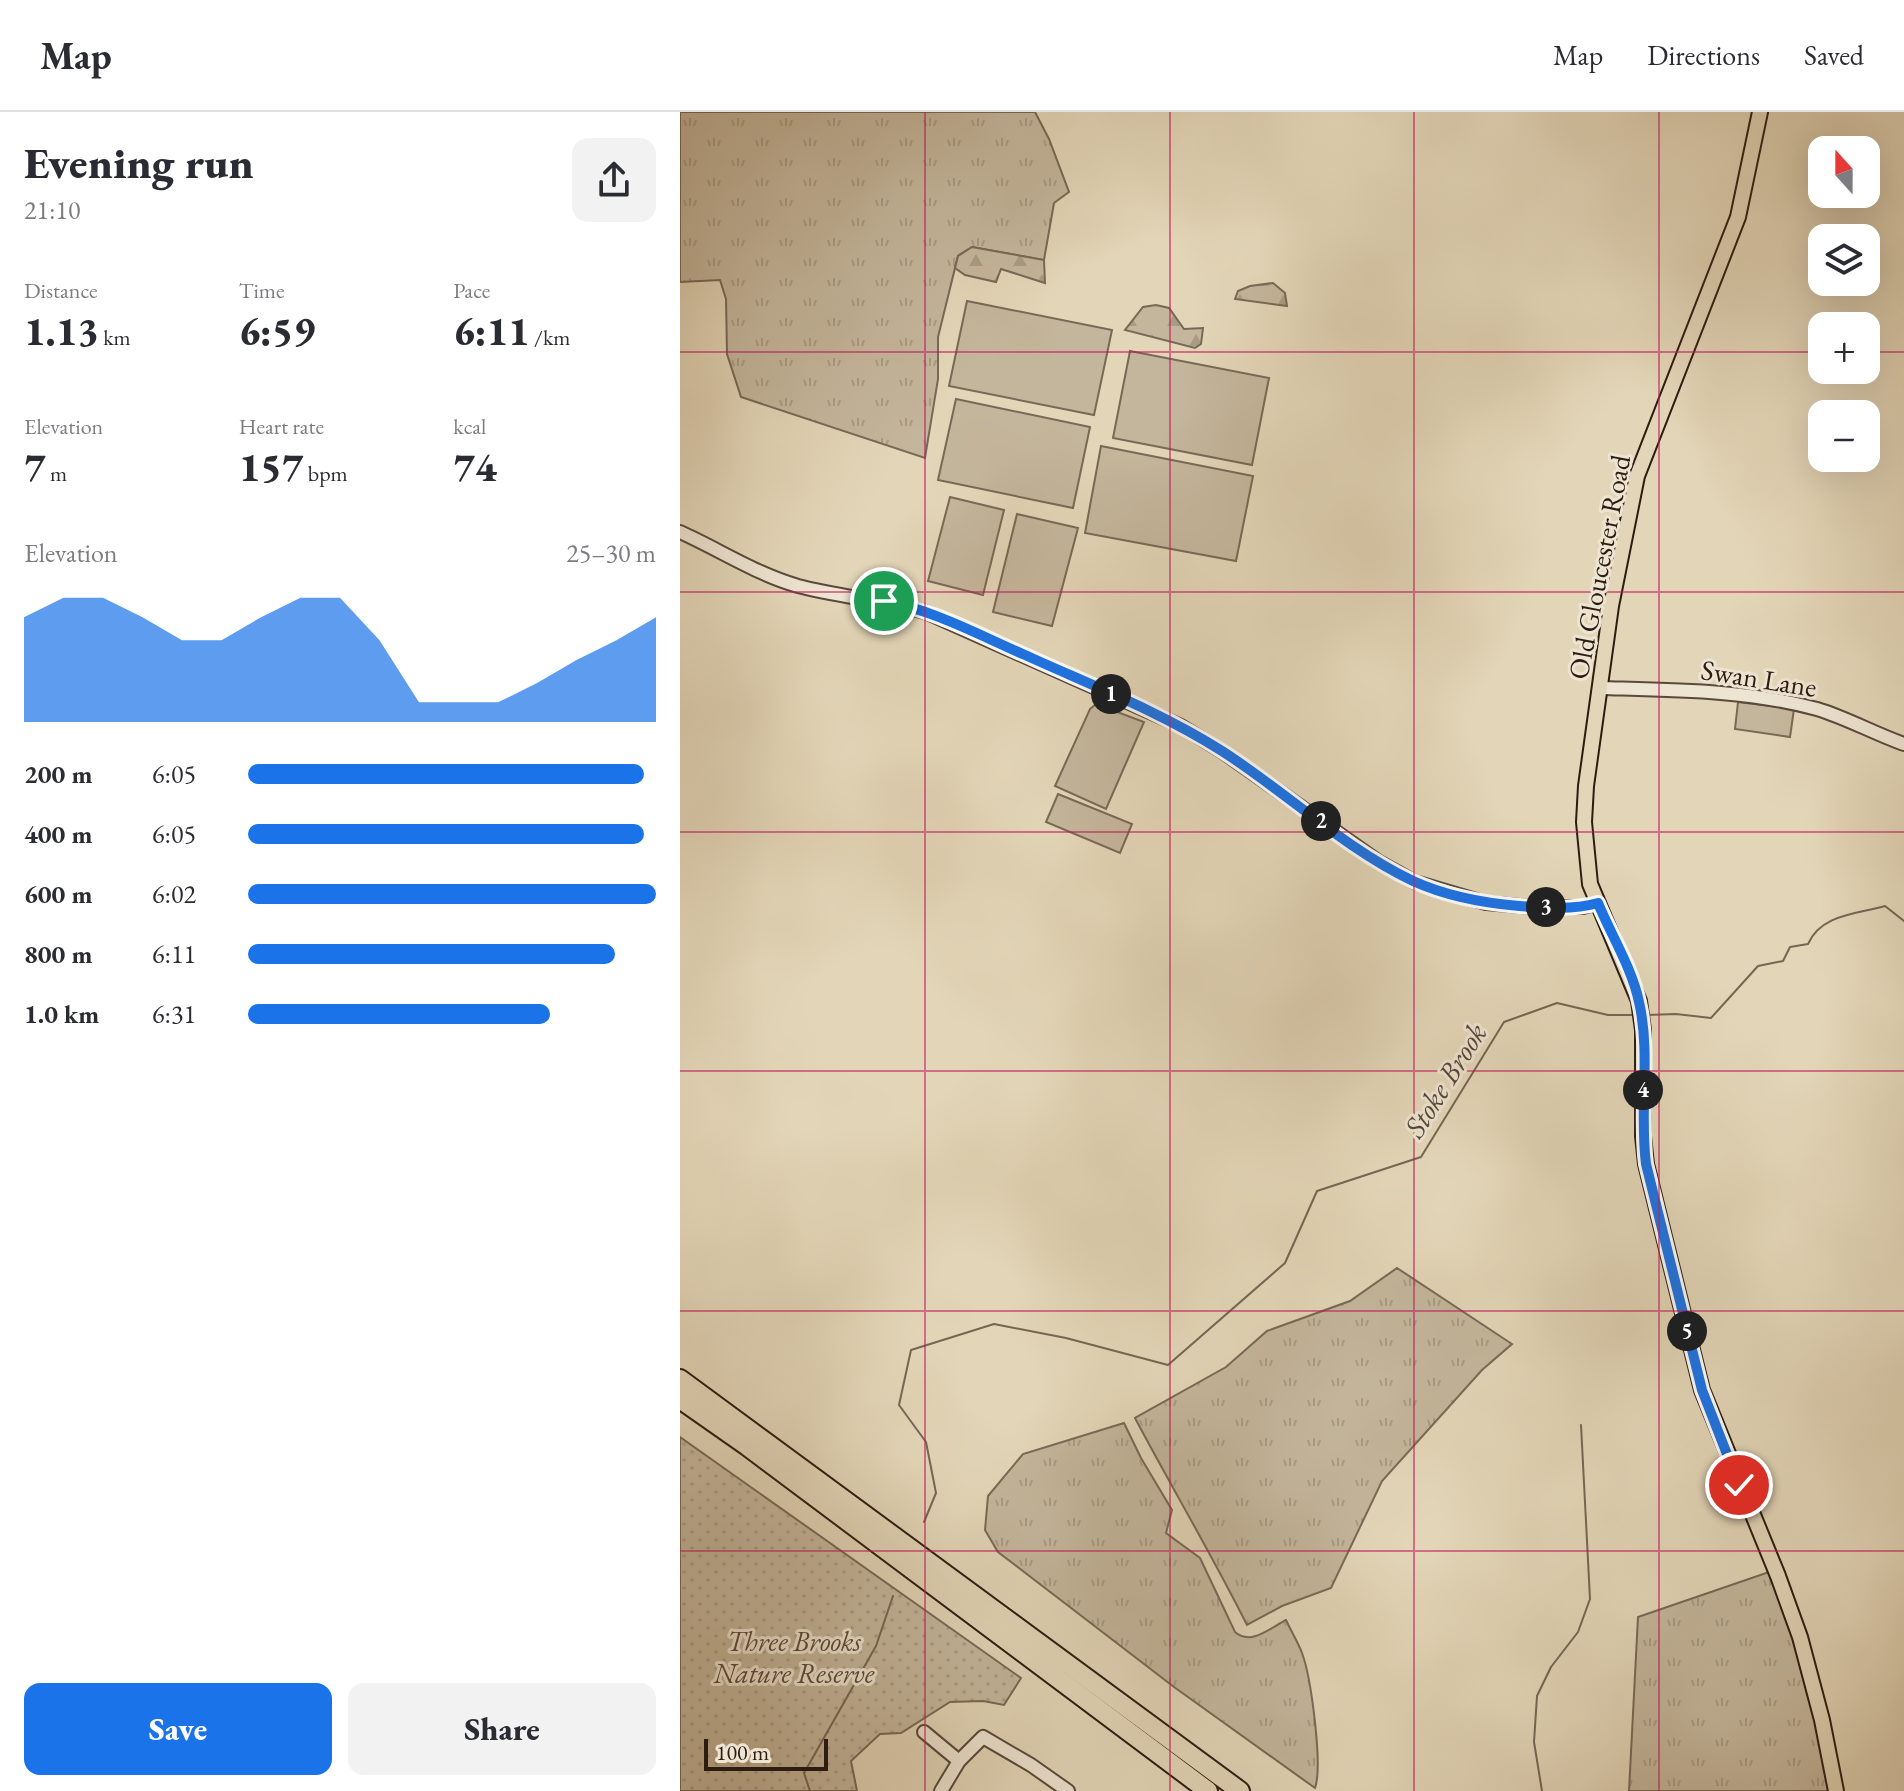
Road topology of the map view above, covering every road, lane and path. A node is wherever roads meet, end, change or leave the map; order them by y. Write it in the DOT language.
graph roads {
  1 [pos="1760,112"];
  2 [pos="680,532"];
  3 [pos="1601,688"];
  4 [pos="1904,744"];
  5 [pos="1598,903"];
  6 [pos="680,1379"];
  7 [pos="680,1399"];
  8 [pos="924,1732"];
  9 [pos="959,1761"];
  10 [pos="941,1791"];
  11 [pos="1068,1791"];
  12 [pos="1208,1791"];
  13 [pos="1240,1791"];
  14 [pos="1836,1791"];
  1 -- 3 [label="main road, Old Gloucester Road"];
  2 -- 5 [label="street"];
  3 -- 4 [label="street, Swan Lane"];
  3 -- 5 [label="main road, Old Gloucester Road"];
  5 -- 14 [label="main road, Old Gloucester Road"];
  6 -- 13 [label="highway"];
  7 -- 12 [label="highway"];
  8 -- 9 [label="street"];
  9 -- 10 [label="street"];
  9 -- 11 [label="street"];
}
